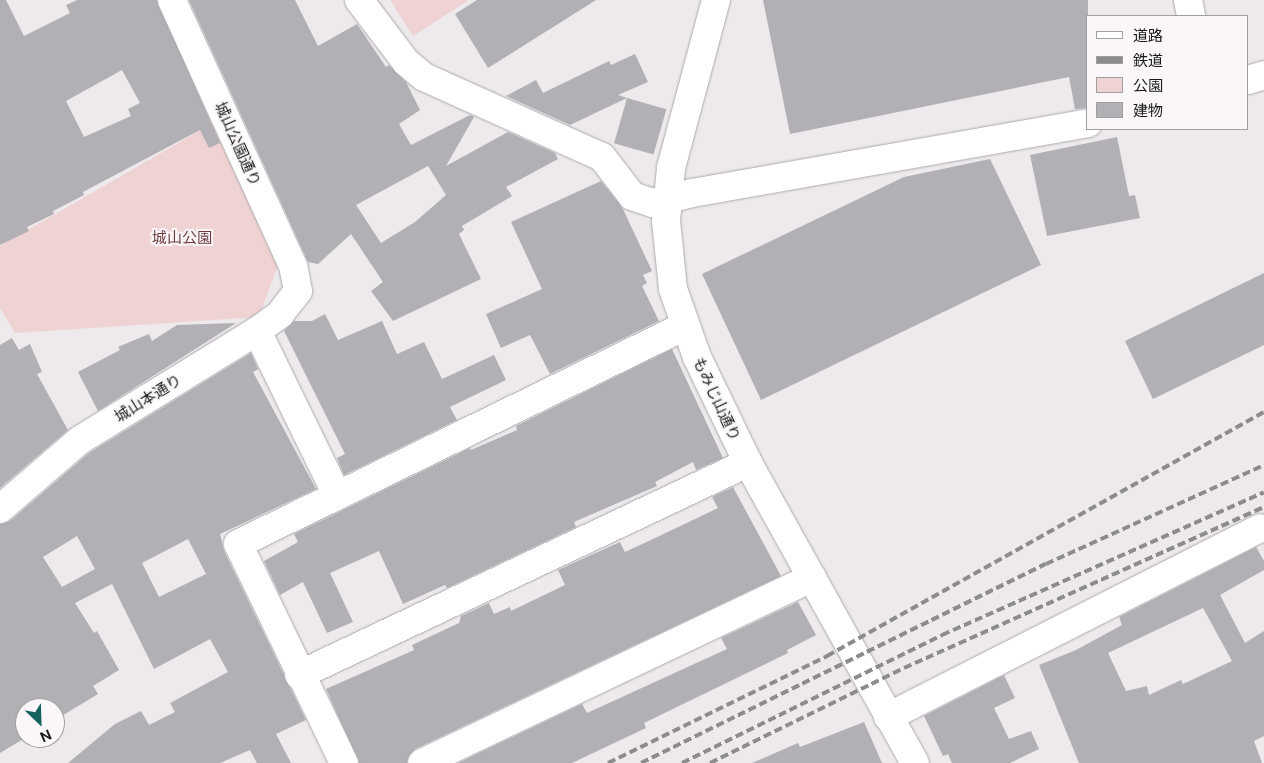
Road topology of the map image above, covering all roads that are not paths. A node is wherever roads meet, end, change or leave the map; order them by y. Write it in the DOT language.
graph roads {
  1 [pos="172,0"];
  2 [pos="359,0"];
  3 [pos="716,0"];
  4 [pos="1188,0"];
  5 [pos="1191,15"];
  6 [pos="1264,75"];
  7 [pos="1249,80"];
  8 [pos="1086,123"];
  9 [pos="667,200"];
  10 [pos="298,291"];
  11 [pos="684,326"];
  12 [pos="257,331"];
  13 [pos="748,463"];
  14 [pos="338,495"];
  15 [pos="0,509"];
  16 [pos="1260,528"];
  17 [pos="812,578"];
  18 [pos="299,675"];
  19 [pos="888,717"];
  20 [pos="910,762"];
  21 [pos="344,763"];
  22 [pos="422,763"];
  1 -- 10 [label="street, 城山公園通り"];
  2 -- 9 [label="street"];
  3 -- 9 [label="street, もみじ山通り"];
  4 -- 5 [label="street"];
  6 -- 7 [label="street"];
  8 -- 9 [label="street"];
  9 -- 11 [label="street, もみじ山通り"];
  10 -- 12 [label="street, 城山本通り"];
  11 -- 13 [label="street, もみじ山通り"];
  11 -- 14 [label="street"];
  12 -- 14 [label="street"];
  12 -- 15 [label="street, 城山本通り"];
  13 -- 17 [label="street, もみじ山通り"];
  13 -- 18 [label="street"];
  14 -- 18 [label="street"];
  16 -- 19 [label="street"];
  17 -- 19 [label="street, もみじ山通り"];
  17 -- 22 [label="street"];
  18 -- 21 [label="street"];
  19 -- 20 [label="street, もみじ山通り"];
}
